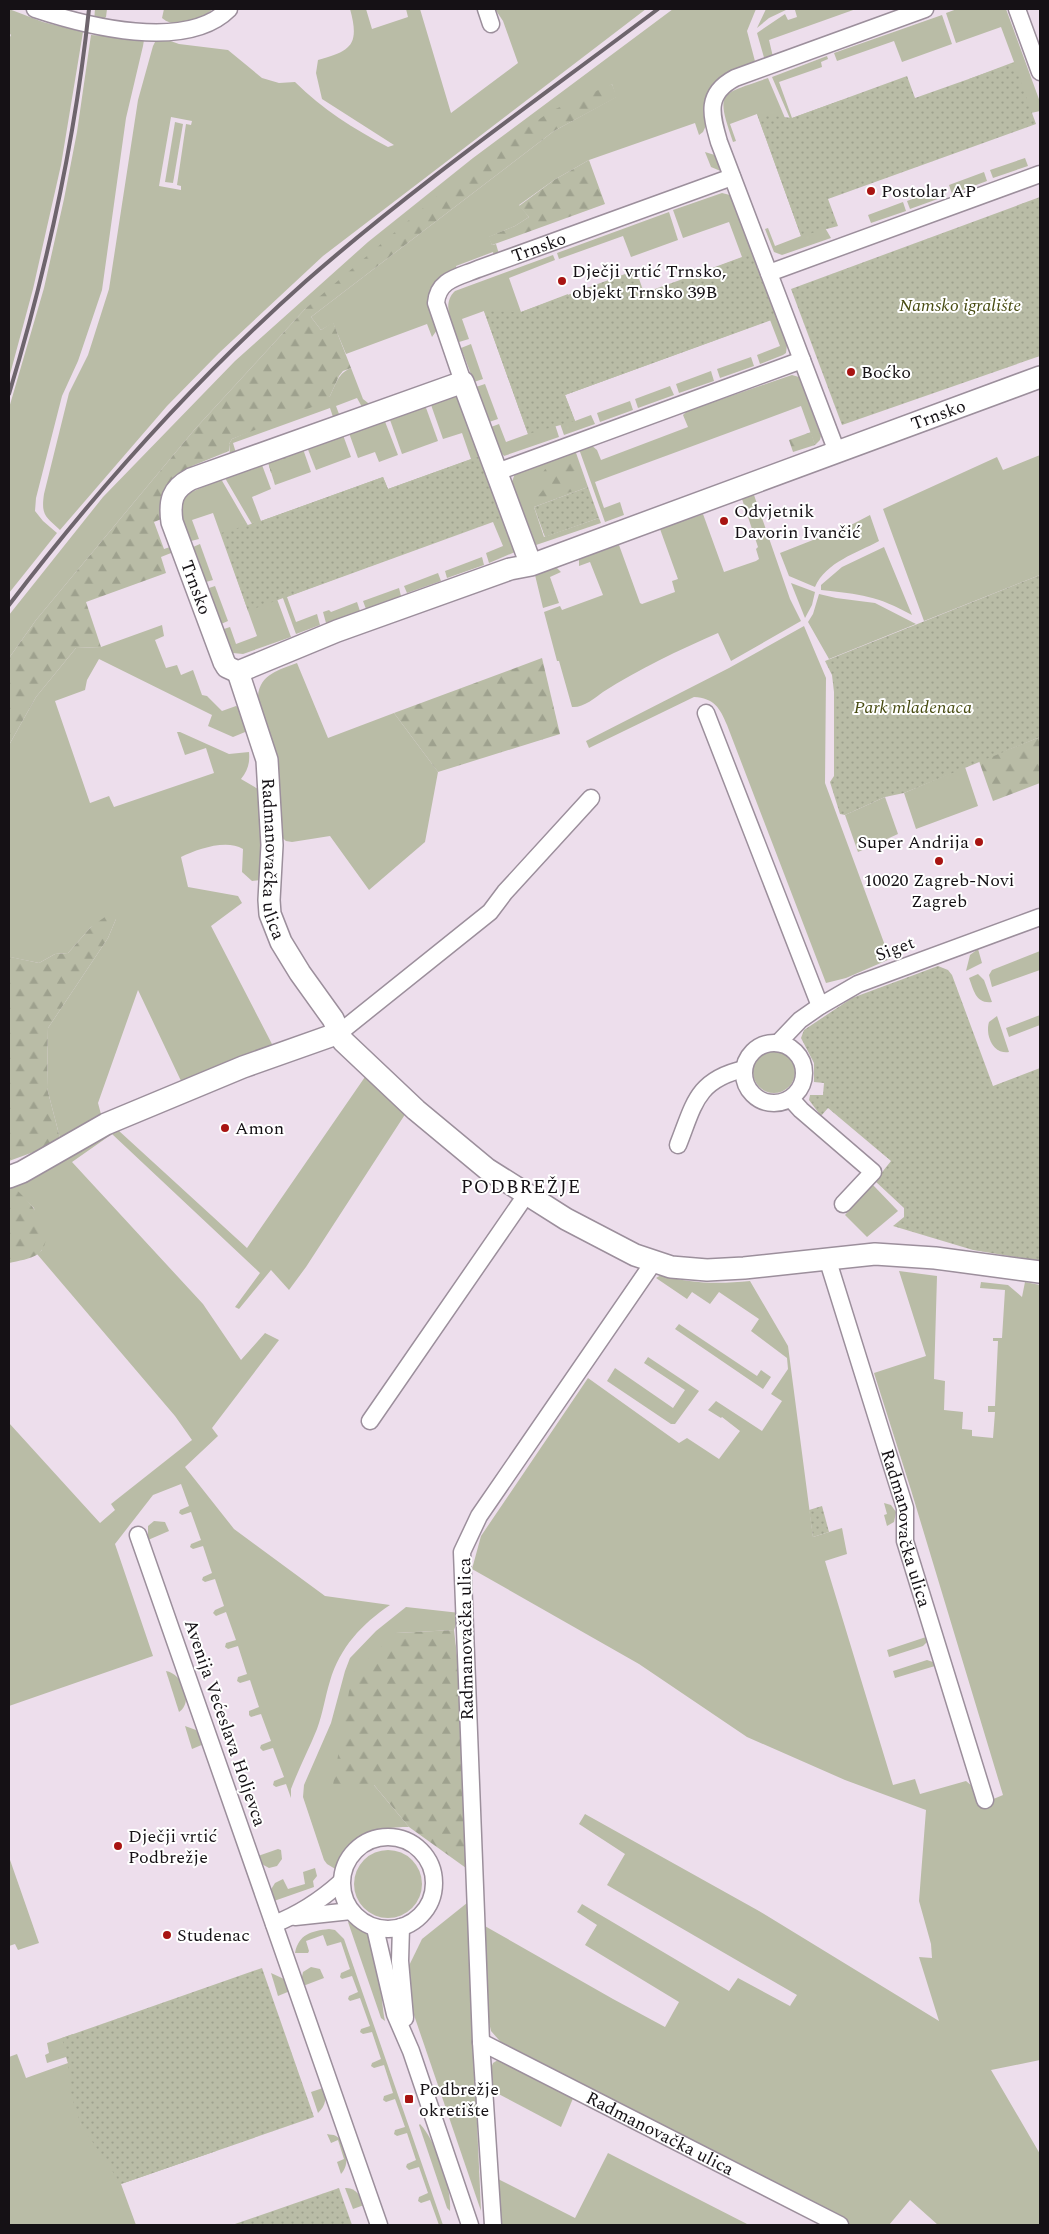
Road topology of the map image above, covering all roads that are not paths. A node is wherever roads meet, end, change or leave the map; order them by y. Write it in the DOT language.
graph roads {
  1 [pos="34,9"];
  2 [pos="229,9"];
  3 [pos="924,9"];
  4 [pos="1017,9"];
  5 [pos="1040,72"];
  6 [pos="1040,174"];
  7 [pos="732,177"];
  8 [pos="768,273"];
  9 [pos="802,360"];
  10 [pos="1040,377"];
  11 [pos="463,382"];
  12 [pos="837,452"];
  13 [pos="497,472"];
  14 [pos="531,565"];
  15 [pos="238,672"];
  16 [pos="706,713"];
  17 [pos="591,798"];
  18 [pos="1040,917"];
  19 [pos="820,1006"];
  20 [pos="339,1033"];
  21 [pos="778,1043"];
  22 [pos="744,1069"];
  23 [pos="791,1099"];
  24 [pos="678,1145"];
  25 [pos="9,1177"];
  26 [pos="526,1195"];
  27 [pos="843,1204"];
  28 [pos="827,1258"];
  29 [pos="653,1263"];
  30 [pos="1040,1272"];
  31 [pos="370,1421"];
  32 [pos="138,1535"];
  33 [pos="985,1800"];
  34 [pos="341,1882"];
  35 [pos="351,1911"];
  36 [pos="290,1918"];
  37 [pos="274,1924"];
  38 [pos="375,1928"];
  39 [pos="400,1928"];
  40 [pos="481,2042"];
  41 [pos="411,2051"];
  42 [pos="380,2225"];
  43 [pos="470,2225"];
  44 [pos="493,2225"];
  45 [pos="840,2225"];
  1 -- 2 [label="street"];
  3 -- 7 [label="street"];
  4 -- 5 [label="street"];
  6 -- 8 [label="street"];
  7 -- 8 [label="street"];
  7 -- 11 [label="street, Trnsko"];
  8 -- 9 [label="street"];
  9 -- 12 [label="street"];
  9 -- 13 [label="street"];
  10 -- 12 [label="street, Trnsko"];
  11 -- 13 [label="street, Trnsko"];
  11 -- 15 [label="street, Trnsko"];
  12 -- 14 [label="street, Trnsko"];
  13 -- 14 [label="street, Trnsko"];
  14 -- 15 [label="street, Trnsko"];
  15 -- 20 [label="street, Radmanovačka ulica"];
  16 -- 19 [label="street"];
  17 -- 20 [label="street"];
  18 -- 19 [label="street, Siget"];
  19 -- 21 [label="street, Siget"];
  20 -- 25 [label="street"];
  20 -- 26 [label="street, Radmanovačka ulica"];
  21 -- 22 [label="street"];
  21 -- 23 [label="street"];
  22 -- 23 [label="street"];
  22 -- 24 [label="street"];
  23 -- 27 [label="street"];
  26 -- 29 [label="street, Radmanovačka ulica"];
  26 -- 31 [label="street"];
  28 -- 29 [label="street, Radmanovačka ulica"];
  28 -- 30 [label="street, Radmanovačka ulica"];
  28 -- 33 [label="street, Radmanovačka ulica"];
  29 -- 40 [label="street, Radmanovačka ulica"];
  32 -- 37 [label="street, Avenija Većeslava Holjevca"];
  34 -- 35 [label="street"];
  34 -- 36 [label="street"];
  34 -- 39 [label="street"];
  35 -- 36 [label="street"];
  35 -- 38 [label="street"];
  36 -- 37 [label="street"];
  37 -- 42 [label="street, Avenija Većeslava Holjevca"];
  38 -- 39 [label="street"];
  38 -- 41 [label="street"];
  39 -- 41 [label="street"];
  40 -- 44 [label="street, Radmanovačka ulica"];
  40 -- 45 [label="street, Radmanovačka ulica"];
  41 -- 43 [label="street"];
}
